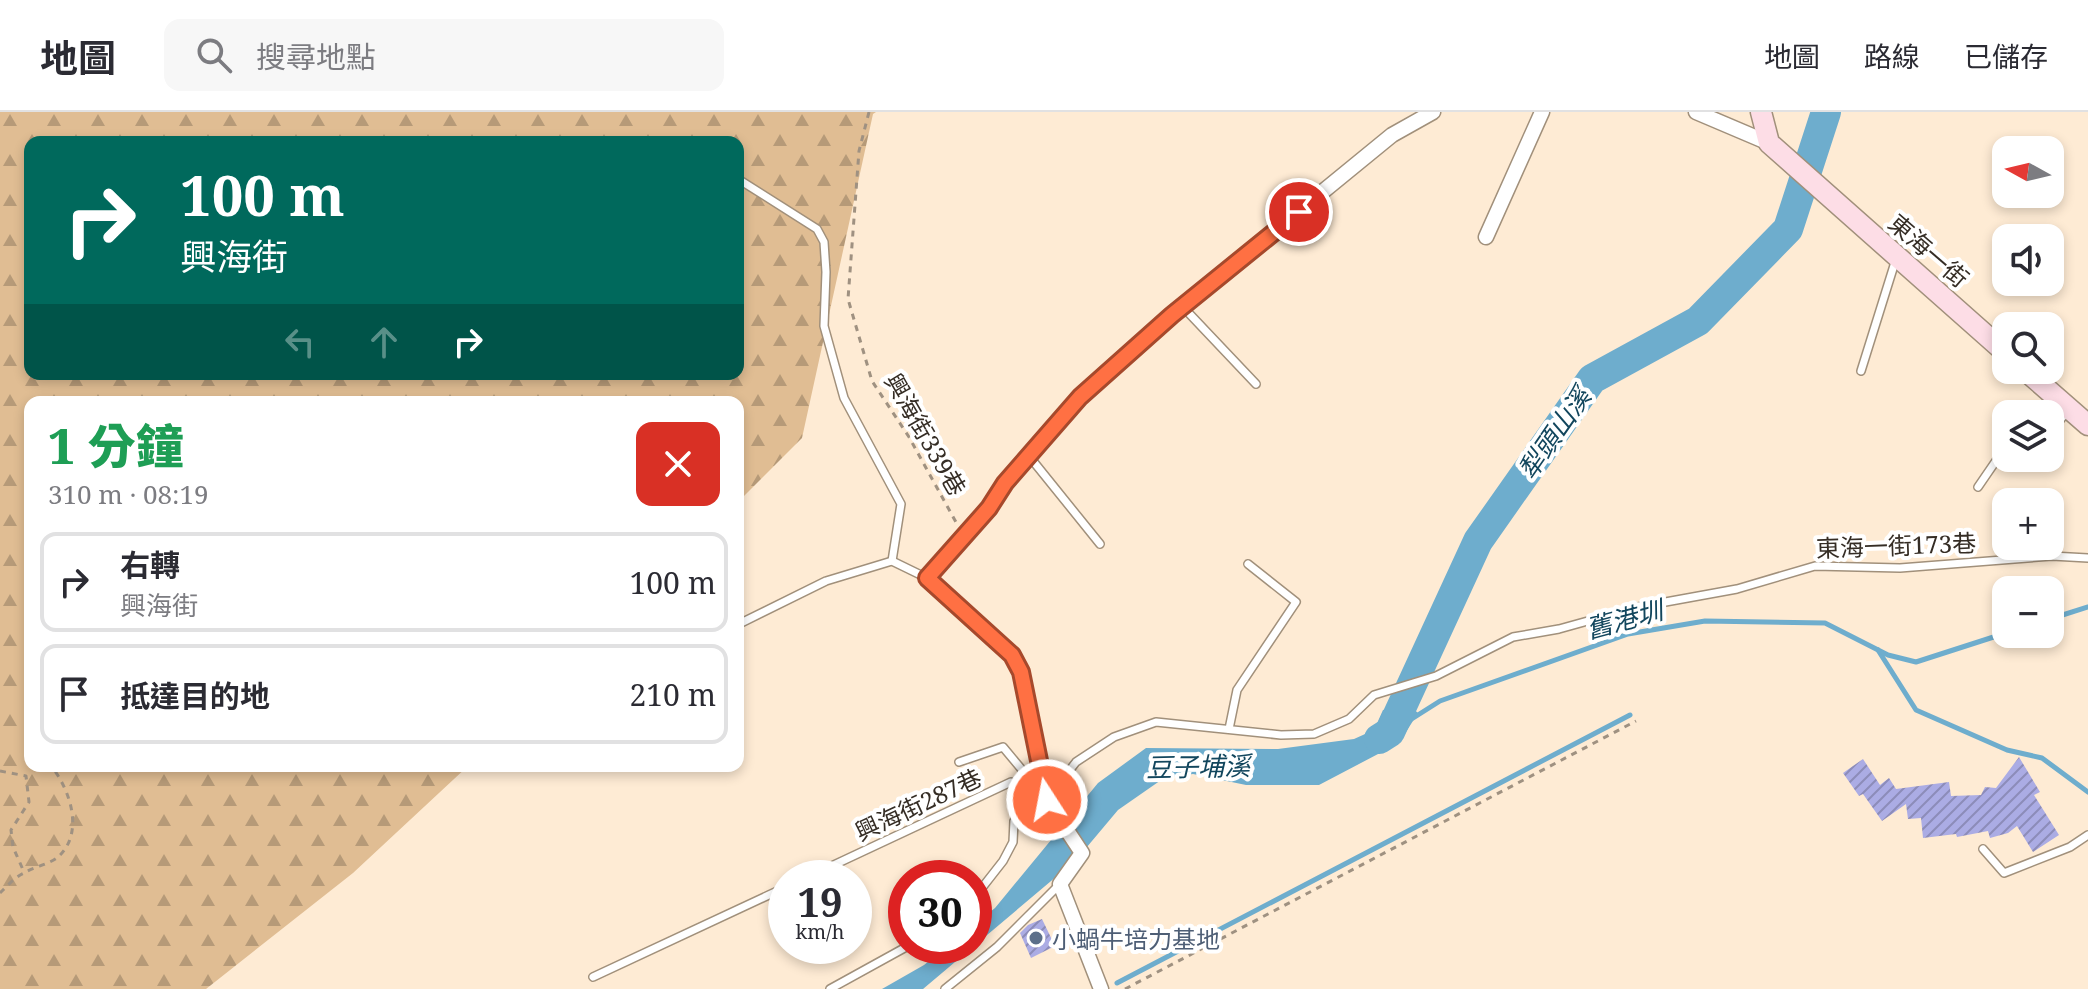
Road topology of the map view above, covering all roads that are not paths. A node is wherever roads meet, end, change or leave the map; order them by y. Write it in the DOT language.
graph roads {
  1 [pos="1433,112"];
  2 [pos="1542,112"];
  3 [pos="1696,112"];
  4 [pos="1761,112"];
  5 [pos="1769,143"];
  6 [pos="744,183"];
  7 [pos="1486,237"];
  8 [pos="1897,257"];
  9 [pos="1183,307"];
  10 [pos="1992,341"];
  11 [pos="1861,371"];
  12 [pos="1256,384"];
  13 [pos="2041,384"];
  14 [pos="2069,409"];
  15 [pos="2064,415"];
  16 [pos="2088,425"];
  17 [pos="1029,456"];
  18 [pos="1992,467"];
  19 [pos="1978,487"];
  20 [pos="1100,544"];
  21 [pos="2088,558"];
  22 [pos="892,561"];
  23 [pos="1248,564"];
  24 [pos="927,578"];
  25 [pos="744,622"];
  26 [pos="1229,729"];
  27 [pos="959,762"];
  28 [pos="1047,800"];
  29 [pos="2088,835"];
  30 [pos="1983,849"];
  31 [pos="844,860"];
  32 [pos="992,875"];
  33 [pos="1060,884"];
  34 [pos="768,895"];
  35 [pos="888,957"];
  36 [pos="593,977"];
  37 [pos="830,989"];
  38 [pos="945,989"];
  39 [pos="1101,989"];
  1 -- 9 [label="street"];
  2 -- 7 [label="street"];
  3 -- 5 [label="street"];
  4 -- 5 [label="street"];
  5 -- 8 [label="street, 東海一街"];
  6 -- 22 [label="lane"];
  8 -- 10 [label="street, 東海一街"];
  8 -- 11 [label="lane"];
  9 -- 12 [label="lane"];
  9 -- 17 [label="street"];
  13 -- 14 [label="street"];
  14 -- 15 [label="lane"];
  14 -- 16 [label="street"];
  17 -- 20 [label="lane"];
  17 -- 24 [label="street"];
  18 -- 19 [label="lane"];
  21 -- 26 [label="lane, 東海一街173巷"];
  22 -- 24 [label="lane"];
  22 -- 25 [label="lane"];
  23 -- 26 [label="lane"];
  24 -- 28 [label="street"];
  26 -- 28 [label="lane"];
  27 -- 28 [label="lane"];
  28 -- 31 [label="lane, 興海街287巷"];
  28 -- 32 [label="lane"];
  28 -- 33 [label="street"];
  29 -- 30 [label="lane"];
  33 -- 38 [label="lane"];
  33 -- 39 [label="street"];
  34 -- 36 [label="lane"];
  35 -- 37 [label="lane"];
}
